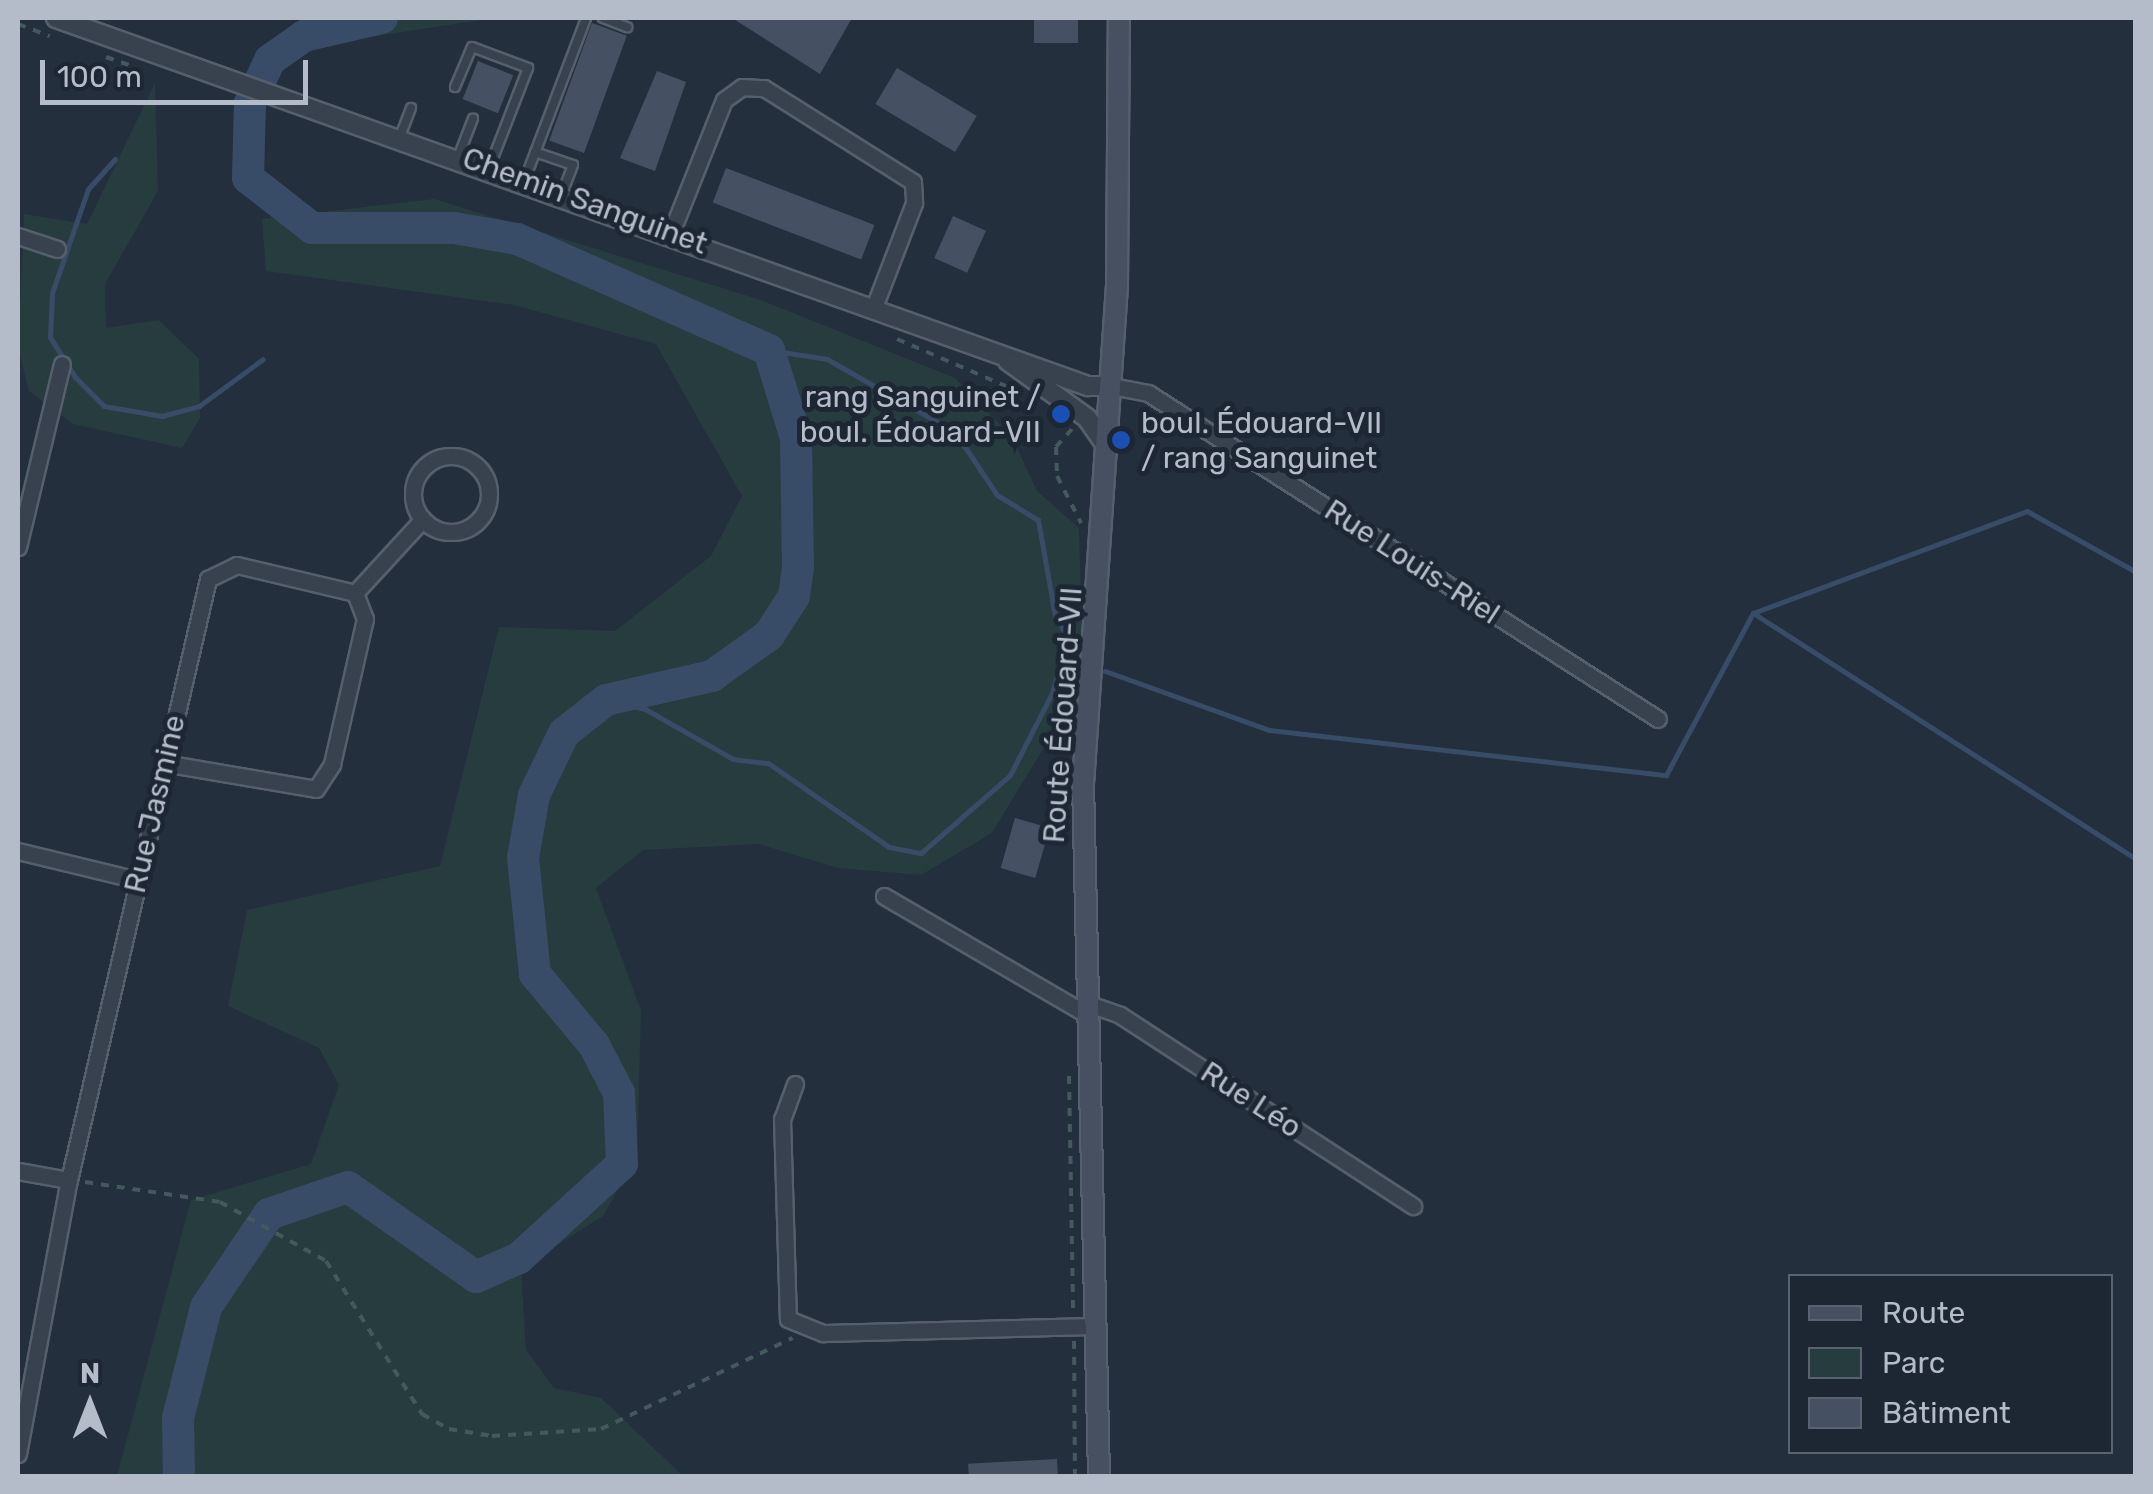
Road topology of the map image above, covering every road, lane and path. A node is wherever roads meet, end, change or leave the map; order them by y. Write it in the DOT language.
graph roads {
  1 [pos="56,18"];
  2 [pos="586,18"];
  3 [pos="602,18"];
  4 [pos="1120,18"];
  5 [pos="627,27"];
  6 [pos="454,87"];
  7 [pos="410,108"];
  8 [pos="473,119"];
  9 [pos="401,134"];
  10 [pos="536,152"];
  11 [pos="459,155"];
  12 [pos="490,166"];
  13 [pos="526,179"];
  14 [pos="562,193"];
  15 [pos="672,233"];
  16 [pos="18,236"];
  17 [pos="57,248"];
  18 [pos="874,306"];
  19 [pos="1000,354"];
  20 [pos="62,364"];
  21 [pos="1112,386"];
  22 [pos="1110,451"];
  23 [pos="422,519"];
  24 [pos="18,547"];
  25 [pos="355,593"];
  26 [pos="1658,719"];
  27 [pos="164,763"];
  28 [pos="18,851"];
  29 [pos="138,880"];
  30 [pos="884,896"];
  31 [pos="1086,1009"];
  32 [pos="1070,1060"];
  33 [pos="795,1084"];
  34 [pos="18,1171"];
  35 [pos="69,1180"];
  36 [pos="1413,1206"];
  37 [pos="1073,1305"];
  38 [pos="1093,1326"];
  39 [pos="806,1330"];
  40 [pos="1074,1350"];
  41 [pos="18,1454"];
  42 [pos="1076,1476"];
  43 [pos="1098,1476"];
  1 -- 9 [label="street, Chemin Sanguinet"];
  2 -- 10 [label="lane"];
  3 -- 5 [label="lane"];
  4 -- 21 [label="main road, Route Édouard-VII"];
  6 -- 12 [label="lane"];
  7 -- 9 [label="lane"];
  8 -- 11 [label="lane"];
  9 -- 11 [label="street, Chemin Sanguinet"];
  10 -- 13 [label="lane"];
  10 -- 14 [label="lane"];
  11 -- 12 [label="street, Chemin Sanguinet"];
  12 -- 13 [label="street, Chemin Sanguinet"];
  13 -- 14 [label="street, Chemin Sanguinet"];
  14 -- 15 [label="street, Chemin Sanguinet"];
  15 -- 18 [label="street, Chemin Sanguinet"];
  15 -- 18 [label="street"];
  16 -- 17 [label="street"];
  18 -- 19 [label="street, Chemin Sanguinet"];
  19 -- 21 [label="street, Chemin Sanguinet"];
  19 -- 22 [label="street"];
  20 -- 24 [label="street"];
  21 -- 22 [label="main road, Route Édouard-VII"];
  21 -- 26 [label="street, Rue Louis-Riel"];
  22 -- 31 [label="main road, Route Édouard-VII"];
  23 -- 23 [label="street"];
  23 -- 25 [label="street"];
  25 -- 27 [label="street, Rue Jasmine"];
  25 -- 27 [label="street"];
  27 -- 29 [label="street, Rue Jasmine"];
  28 -- 29 [label="street"];
  29 -- 35 [label="street, Rue Jasmine"];
  30 -- 31 [label="street, Rue Léo"];
  31 -- 36 [label="street, Rue Léo"];
  31 -- 38 [label="main road, Route Édouard-VII"];
  32 -- 37 [label="path"];
  33 -- 39 [label="street"];
  34 -- 35 [label="street"];
  35 -- 39 [label="path"];
  35 -- 41 [label="street, Rue Jasmine"];
  38 -- 39 [label="street"];
  38 -- 43 [label="main road, Route Édouard-VII"];
  40 -- 42 [label="path"];
}
